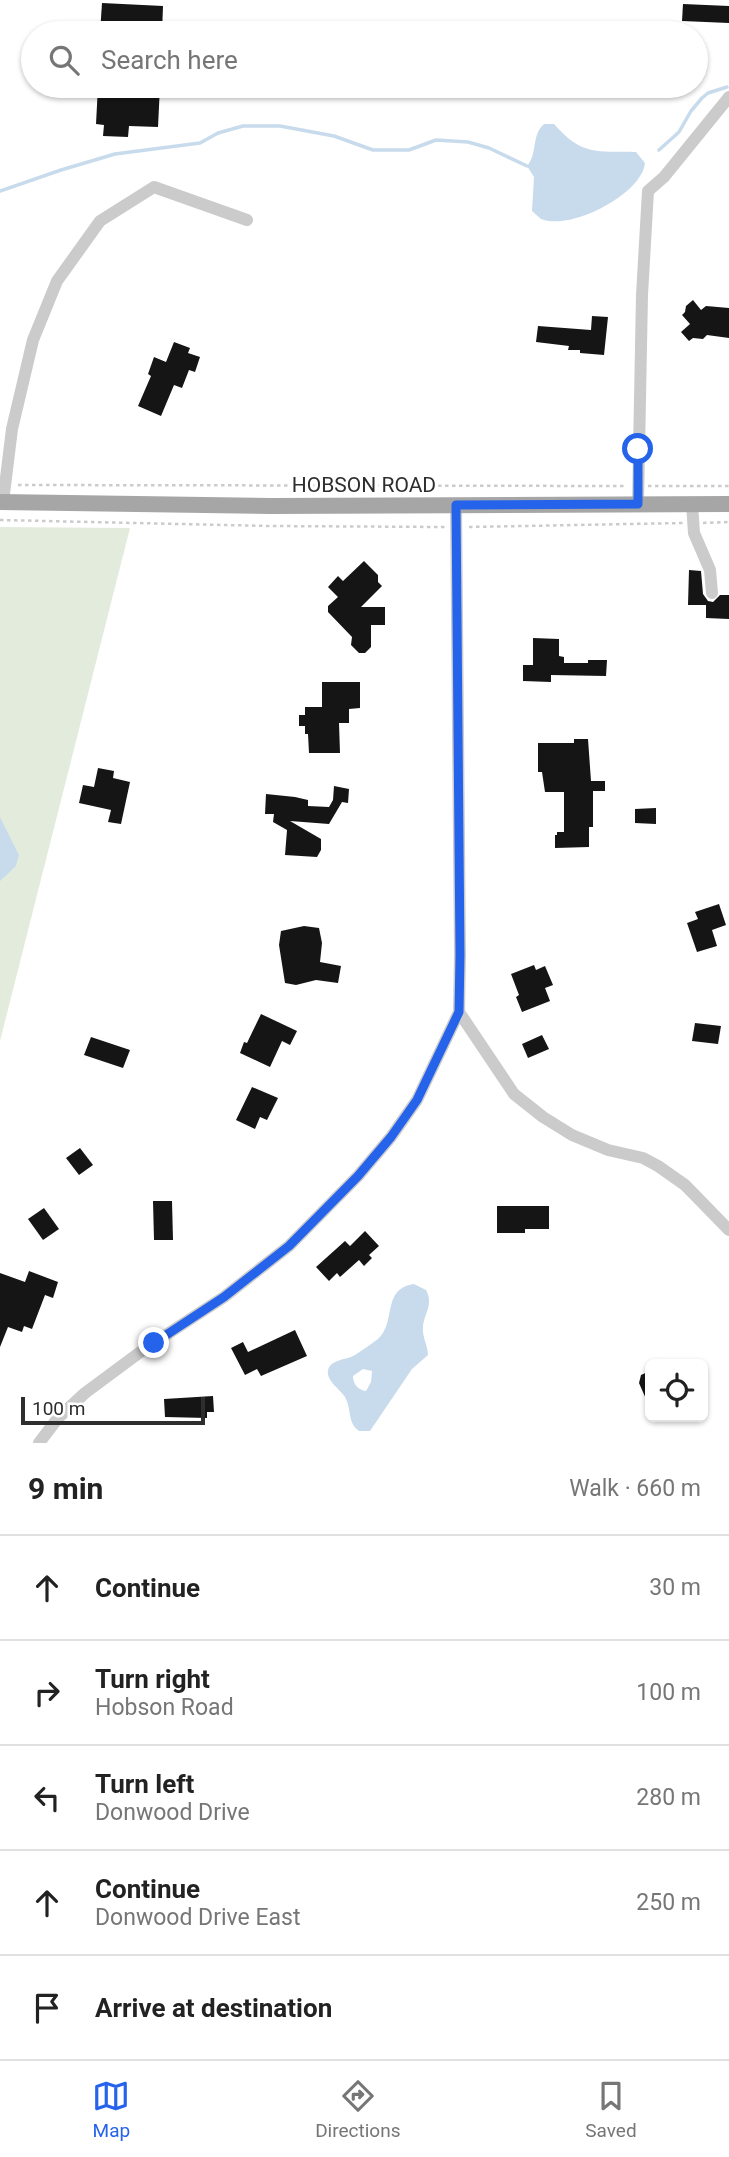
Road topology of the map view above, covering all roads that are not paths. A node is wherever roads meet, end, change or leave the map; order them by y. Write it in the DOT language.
graph roads {
  1 [pos="729,97"];
  2 [pos="247,220"];
  3 [pos="1,502"];
  4 [pos="729,503"];
  5 [pos="638,504"];
  6 [pos="692,504"];
  7 [pos="456,505"];
  8 [pos="712,593"];
  9 [pos="459,1012"];
  10 [pos="729,1230"];
  11 [pos="38,1443"];
  1 -- 5 [label="street"];
  2 -- 3 [label="street"];
  3 -- 7 [label="main road, HOBSON ROAD"];
  4 -- 6 [label="main road, HOBSON ROAD"];
  5 -- 6 [label="main road, HOBSON ROAD"];
  5 -- 7 [label="main road, HOBSON ROAD"];
  6 -- 8 [label="street"];
  7 -- 9 [label="street"];
  9 -- 10 [label="street"];
  9 -- 11 [label="street"];
}
